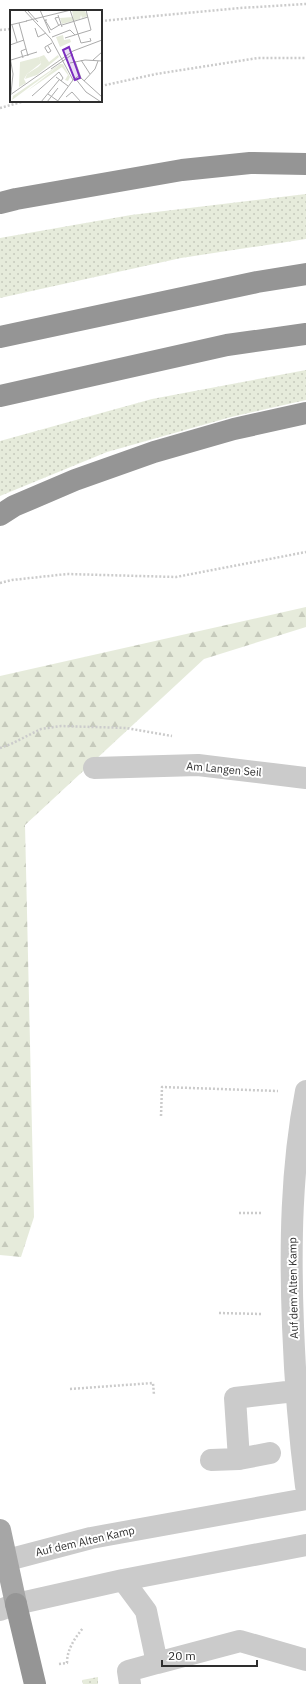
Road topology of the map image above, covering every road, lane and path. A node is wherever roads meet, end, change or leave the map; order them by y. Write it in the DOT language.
graph roads {
  1 [pos="306,4"];
  2 [pos="102,21"];
  3 [pos="10,29"];
  4 [pos="0,30"];
  5 [pos="306,58"];
  6 [pos="102,86"];
  7 [pos="21,102"];
  8 [pos="0,108"];
  9 [pos="306,164"];
  10 [pos="5,200"];
  11 [pos="306,274"];
  12 [pos="306,334"];
  13 [pos="0,337"];
  14 [pos="0,396"];
  15 [pos="306,414"];
  16 [pos="0,515"];
  17 [pos="306,552"];
  18 [pos="0,583"];
  19 [pos="174,736"];
  20 [pos="0,748"];
  21 [pos="94,768"];
  22 [pos="306,778"];
  23 [pos="306,1093"];
  24 [pos="162,1116"];
  25 [pos="239,1213"];
  26 [pos="262,1213"];
  27 [pos="219,1313"];
  28 [pos="261,1314"];
  29 [pos="70,1389"];
  30 [pos="295,1391"];
  31 [pos="154,1395"];
  32 [pos="270,1453"];
  33 [pos="239,1459"];
  34 [pos="211,1460"];
  35 [pos="306,1486"];
  36 [pos="306,1498"];
  37 [pos="0,1530"];
  38 [pos="306,1545"];
  39 [pos="3,1561"];
  40 [pos="122,1580"];
  41 [pos="8,1607"];
  42 [pos="306,1660"];
  43 [pos="157,1663"];
  44 [pos="35,1684"];
  45 [pos="130,1684"];
  1 -- 2 [label="path"];
  3 -- 4 [label="path"];
  5 -- 6 [label="path"];
  7 -- 8 [label="path"];
  9 -- 10 [label="highway"];
  11 -- 13 [label="highway"];
  12 -- 14 [label="highway"];
  15 -- 16 [label="highway"];
  17 -- 18 [label="path"];
  19 -- 20 [label="path"];
  21 -- 22 [label="street, Am Langen Seil"];
  23 -- 24 [label="path"];
  23 -- 30 [label="street, Auf dem Alten Kamp"];
  25 -- 26 [label="path"];
  27 -- 28 [label="path"];
  29 -- 31 [label="path"];
  30 -- 33 [label="street"];
  30 -- 35 [label="street, Auf dem Alten Kamp"];
  32 -- 33 [label="street"];
  33 -- 34 [label="street"];
  36 -- 39 [label="street, Auf dem Alten Kamp"];
  37 -- 39 [label="main road"];
  38 -- 40 [label="street"];
  39 -- 41 [label="main road"];
  40 -- 41 [label="street"];
  40 -- 43 [label="street"];
  41 -- 44 [label="highway"];
  42 -- 43 [label="street"];
  43 -- 45 [label="street"];
}
